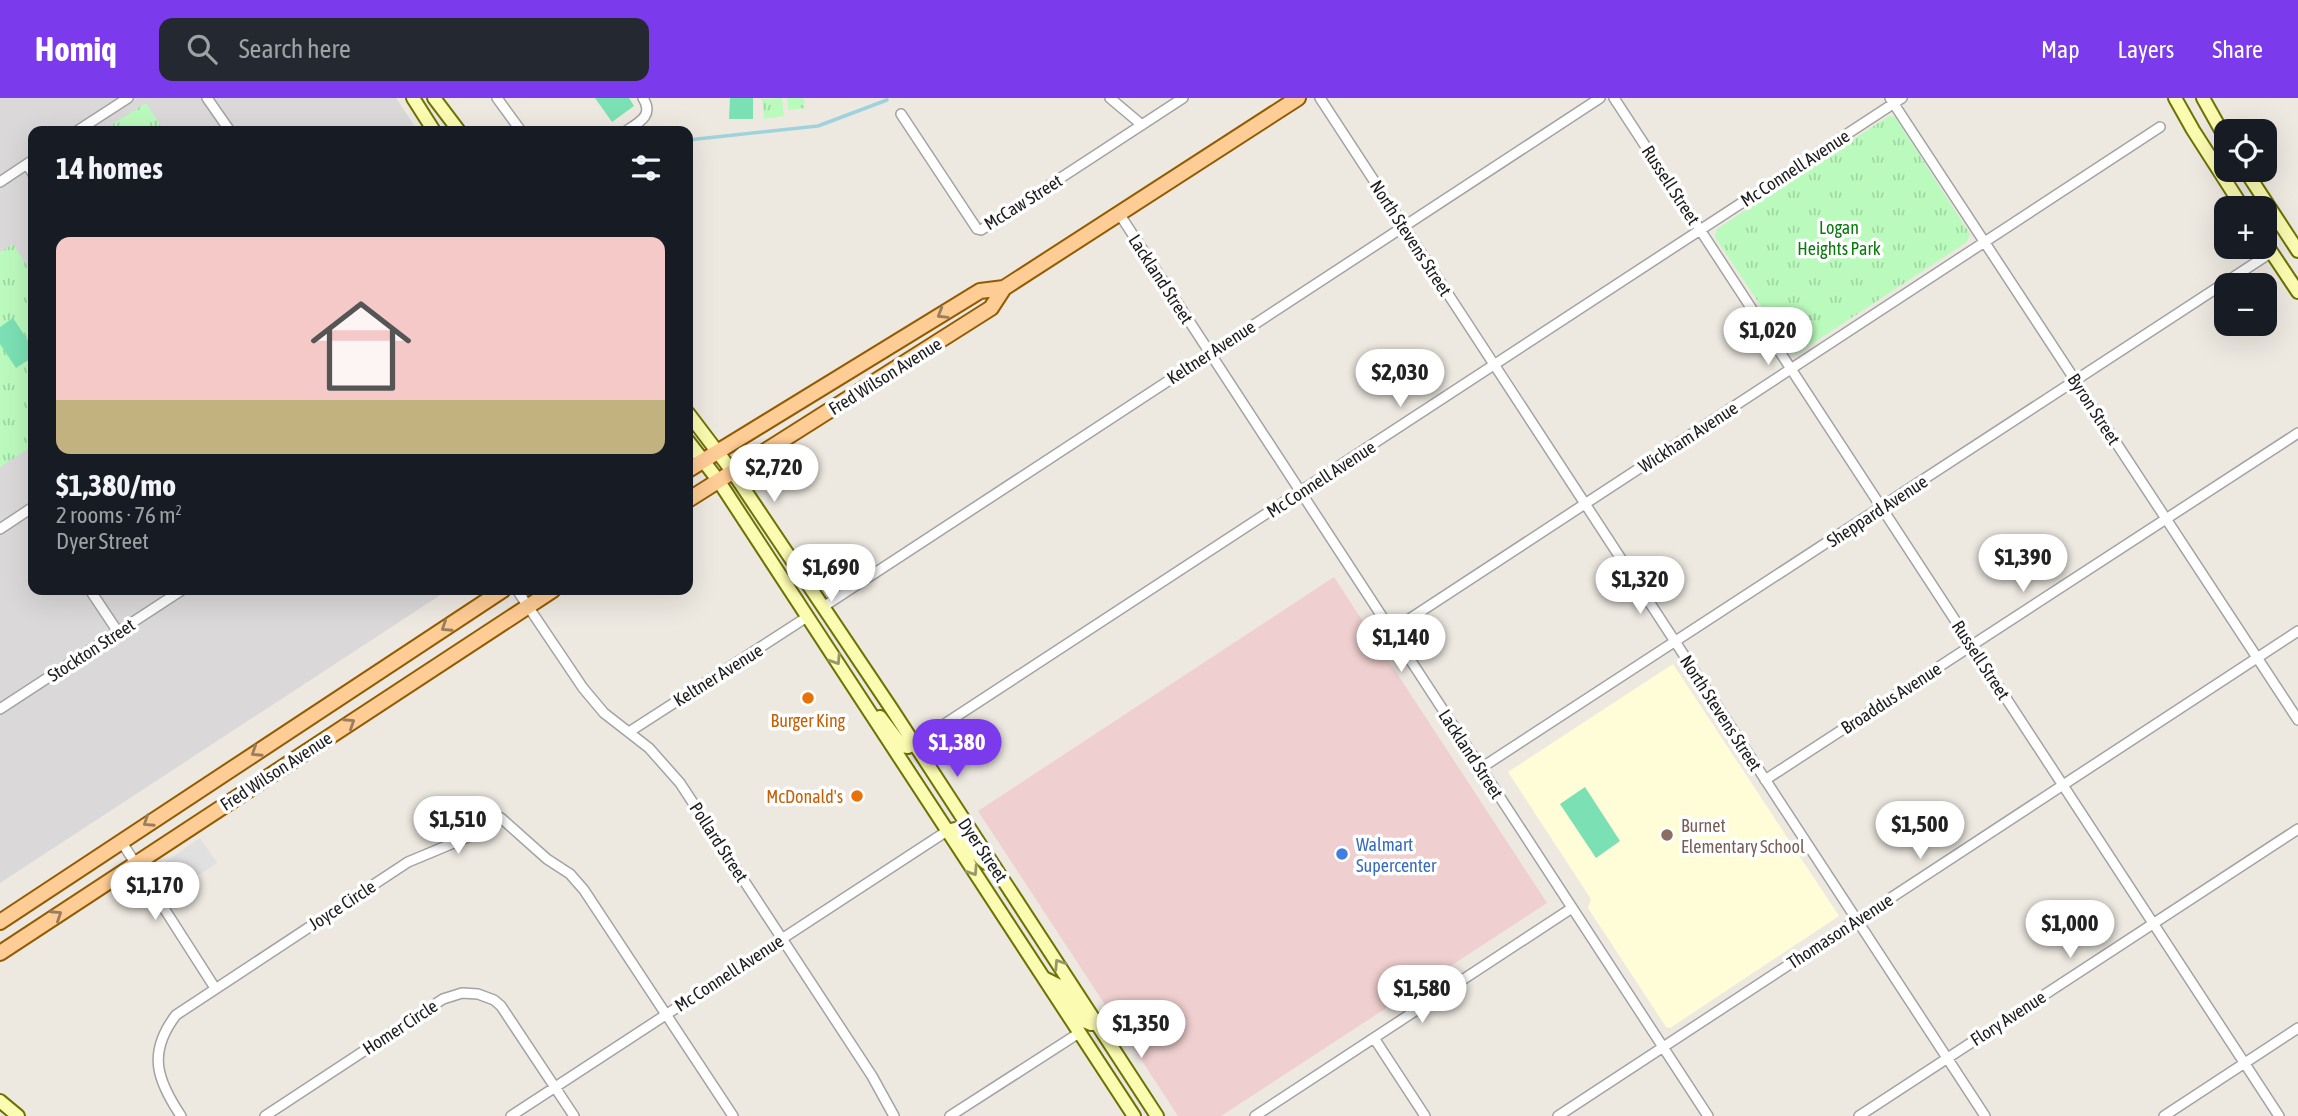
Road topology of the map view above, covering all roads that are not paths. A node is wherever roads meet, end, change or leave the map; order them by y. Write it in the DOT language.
graph roads {
  1 [pos="108,98"];
  2 [pos="128,98"];
  3 [pos="207,98"];
  4 [pos="412,98"];
  5 [pos="434,98"];
  6 [pos="497,98"];
  7 [pos="643,98"];
  8 [pos="1110,98"];
  9 [pos="1184,98"];
  10 [pos="1298,98"];
  11 [pos="1320,98"];
  12 [pos="1600,98"];
  13 [pos="1614,98"];
  14 [pos="2175,98"];
  15 [pos="2203,98"];
  16 [pos="1896,100"];
  17 [pos="114,107"];
  18 [pos="901,114"];
  19 [pos="2215,119"];
  20 [pos="1142,125"];
  21 [pos="85,126"];
  22 [pos="227,126"];
  23 [pos="431,126"];
  24 [pos="454,126"];
  25 [pos="517,126"];
  26 [pos="634,126"];
  27 [pos="2160,127"];
  28 [pos="28,163"];
  29 [pos="0,182"];
  30 [pos="2254,182"];
  31 [pos="2236,196"];
  32 [pos="1120,215"];
  33 [pos="1403,227"];
  34 [pos="1700,230"];
  35 [pos="2294,237"];
  36 [pos="1984,241"];
  37 [pos="2298,251"];
  38 [pos="2261,259"];
  39 [pos="2277,259"];
  40 [pos="1004,288"];
  41 [pos="2298,292"];
  42 [pos="1209,354"];
  43 [pos="1493,365"];
  44 [pos="1791,369"];
  45 [pos="2075,380"];
  46 [pos="693,419"];
  47 [pos="2298,433"];
  48 [pos="693,447"];
  49 [pos="718,450"];
  50 [pos="703,460"];
  51 [pos="693,467"];
  52 [pos="732,471"];
  53 [pos="718,480"];
  54 [pos="1300,492"];
  55 [pos="693,497"];
  56 [pos="1584,504"];
  57 [pos="1882,508"];
  58 [pos="28,510"];
  59 [pos="2166,518"];
  60 [pos="0,529"];
  61 [pos="93,595"];
  62 [pos="174,595"];
  63 [pos="495,595"];
  64 [pos="520,595"];
  65 [pos="544,595"];
  66 [pos="528,606"];
  67 [pos="823,607"];
  68 [pos="807,617"];
  69 [pos="1391,631"];
  70 [pos="2298,631"];
  71 [pos="118,632"];
  72 [pos="1675,642"];
  73 [pos="847,644"];
  74 [pos="1972,645"];
  75 [pos="2257,658"];
  76 [pos="0,709"];
  77 [pos="870,713"];
  78 [pos="2298,720"];
  79 [pos="629,732"];
  80 [pos="914,744"];
  81 [pos="1481,768"];
  82 [pos="1765,780"];
  83 [pos="2063,785"];
  84 [pos="2298,829"];
  85 [pos="947,831"];
  86 [pos="121,841"];
  87 [pos="135,864"];
  88 [pos="993,865"];
  89 [pos="1572,908"];
  90 [pos="6,919"];
  91 [pos="1857,920"];
  92 [pos="2153,923"];
  93 [pos="22,938"];
  94 [pos="782,938"];
  95 [pos="0,953"];
  96 [pos="1042,976"];
  97 [pos="215,988"];
  98 [pos="667,1014"];
  99 [pos="1096,1021"];
  100 [pos="2298,1028"];
  101 [pos="1079,1033"];
  102 [pos="1374,1038"];
  103 [pos="1663,1047"];
  104 [pos="1947,1058"];
  105 [pos="2245,1063"];
  106 [pos="555,1087"];
  107 [pos="0,1101"];
  108 [pos="18,1116"];
  109 [pos="181,1116"];
  110 [pos="265,1116"];
  111 [pos="511,1116"];
  112 [pos="574,1116"];
  113 [pos="733,1116"];
  114 [pos="894,1116"];
  115 [pos="950,1116"];
  116 [pos="1134,1116"];
  117 [pos="1157,1116"];
  118 [pos="1255,1116"];
  119 [pos="1425,1116"];
  120 [pos="1558,1116"];
  121 [pos="1708,1116"];
  122 [pos="1859,1116"];
  123 [pos="1985,1116"];
  124 [pos="2164,1116"];
  125 [pos="2279,1116"];
  1 -- 17 [label="street"];
  2 -- 17 [label="street"];
  3 -- 22 [label="street"];
  4 -- 23 [label="main road"];
  5 -- 24 [label="main road"];
  6 -- 25 [label="street"];
  7 -- 26 [label="street"];
  8 -- 20 [label="street"];
  9 -- 20 [label="street, McCaw Street"];
  10 -- 32 [label="main road, Fred Wilson Avenue"];
  11 -- 33 [label="street, North Stevens Street"];
  12 -- 33 [label="street, Keltner Avenue"];
  13 -- 34 [label="street, Russell Street"];
  14 -- 31 [label="main road"];
  15 -- 19 [label="main road"];
  16 -- 34 [label="street, Mc Connell Avenue"];
  16 -- 36 [label="street, Byron Street"];
  17 -- 21 [label="street"];
  18 -- 20 [label="street, McCaw Street"];
  27 -- 36 [label="street, Wickham Avenue"];
  28 -- 29 [label="street"];
  30 -- 35 [label="main road"];
  32 -- 40 [label="main road, Fred Wilson Avenue"];
  32 -- 42 [label="street, Lackland Street"];
  33 -- 42 [label="street, Keltner Avenue"];
  33 -- 43 [label="street, North Stevens Street"];
  34 -- 43 [label="street, Mc Connell Avenue"];
  34 -- 44 [label="street, Russell Street"];
  35 -- 37 [label="main road"];
  36 -- 44 [label="street, Wickham Avenue"];
  36 -- 45 [label="street, Byron Street"];
  38 -- 45 [label="street, Sheppard Avenue"];
  39 -- 41 [label="main road"];
  40 -- 49 [label="main road, Fred Wilson Avenue, one-way"];
  40 -- 52 [label="main road, Fred Wilson Avenue"];
  42 -- 54 [label="street, Lackland Street"];
  42 -- 67 [label="street, Keltner Avenue"];
  43 -- 54 [label="street, Mc Connell Avenue"];
  43 -- 56 [label="street, North Stevens Street"];
  44 -- 56 [label="street, Wickham Avenue"];
  44 -- 57 [label="street, Russell Street"];
  45 -- 57 [label="street, Sheppard Avenue"];
  45 -- 59 [label="street, Byron Street"];
  46 -- 49 [label="main road, Dyer Street"];
  47 -- 59 [label="street, Broaddus Avenue"];
  48 -- 50 [label="main road, Dyer Street"];
  49 -- 50 [label="main road, Fred Wilson Avenue"];
  49 -- 52 [label="main road, Dyer Street"];
  50 -- 51 [label="main road, Fred Wilson Avenue"];
  50 -- 53 [label="main road, Dyer Street"];
  52 -- 53 [label="main road, Fred Wilson Avenue"];
  52 -- 67 [label="main road, Dyer Street"];
  53 -- 55 [label="main road, Fred Wilson Avenue"];
  53 -- 68 [label="main road, Dyer Street"];
  54 -- 69 [label="street, Lackland Street"];
  54 -- 80 [label="street, Mc Connell Avenue"];
  56 -- 69 [label="street, Wickham Avenue"];
  56 -- 72 [label="street, North Stevens Street"];
  57 -- 72 [label="street, Sheppard Avenue"];
  57 -- 74 [label="street, Russell Street"];
  58 -- 60 [label="street"];
  59 -- 74 [label="street, Broaddus Avenue"];
  59 -- 75 [label="street, Byron Street"];
  61 -- 71 [label="street"];
  62 -- 71 [label="street, Stockton Street"];
  63 -- 86 [label="main road, Fred Wilson Avenue, one-way"];
  64 -- 66 [label="street, Pollard Street"];
  65 -- 66 [label="main road, Fred Wilson Avenue"];
  66 -- 79 [label="street, Pollard Street"];
  87 -- 66 [label="main road, Fred Wilson Avenue, one-way"];
  67 -- 73 [label="main road, Dyer Street"];
  68 -- 73 [label="main road"];
  68 -- 77 [label="main road, Dyer Street, one-way"];
  68 -- 79 [label="street, Keltner Avenue"];
  69 -- 81 [label="street, Lackland Street"];
  70 -- 75 [label="street, Thomason Avenue"];
  71 -- 76 [label="street, Stockton Street"];
  72 -- 81 [label="street, Sheppard Avenue"];
  72 -- 82 [label="street, North Stevens Street"];
  73 -- 80 [label="main road, Dyer Street"];
  74 -- 82 [label="street, Broaddus Avenue"];
  74 -- 83 [label="street, Russell Street"];
  75 -- 78 [label="street, Byron Street"];
  75 -- 83 [label="street, Thomason Avenue"];
  77 -- 80 [label="main road"];
  77 -- 85 [label="main road, Dyer Street"];
  79 -- 94 [label="street, Pollard Street"];
  80 -- 88 [label="main road, Dyer Street"];
  81 -- 89 [label="street, Lackland Street"];
  82 -- 91 [label="street, North Stevens Street"];
  83 -- 91 [label="street, Thomason Avenue"];
  83 -- 92 [label="street, Russell Street"];
  84 -- 92 [label="street, Flory Avenue"];
  85 -- 88 [label="main road"];
  85 -- 94 [label="street, Mc Connell Avenue"];
  85 -- 96 [label="main road, Dyer Street, one-way"];
  86 -- 87 [label="street"];
  86 -- 90 [label="main road, Fred Wilson Avenue"];
  93 -- 87 [label="main road, Fred Wilson Avenue, one-way"];
  87 -- 97 [label="street"];
  99 -- 88 [label="main road, Dyer Street, one-way"];
  89 -- 102 [label="street"];
  89 -- 103 [label="street, Lackland Street"];
  90 -- 93 [label="main road"];
  91 -- 103 [label="street, Thomason Avenue"];
  91 -- 104 [label="street, North Stevens Street"];
  92 -- 104 [label="street, Flory Avenue"];
  92 -- 105 [label="street, Russell Street"];
  93 -- 95 [label="main road, Fred Wilson Avenue"];
  94 -- 98 [label="street, Mc Connell Avenue"];
  94 -- 114 [label="street, Pollard Street"];
  96 -- 99 [label="main road"];
  96 -- 101 [label="main road, Dyer Street"];
  97 -- 98 [label="street, Joyce Circle"];
  97 -- 109 [label="street, Joyce Circle"];
  98 -- 106 [label="street, Mc Connell Avenue"];
  98 -- 113 [label="street, Joyce Circle"];
  99 -- 117 [label="main road, Dyer Street"];
  100 -- 105 [label="street"];
  101 -- 115 [label="street"];
  101 -- 116 [label="main road, Dyer Street"];
  102 -- 118 [label="street"];
  102 -- 119 [label="street"];
  103 -- 120 [label="street, Thomason Avenue"];
  103 -- 121 [label="street, Lackland Street"];
  104 -- 122 [label="street, Flory Avenue"];
  104 -- 123 [label="street, North Stevens Street"];
  105 -- 124 [label="street"];
  105 -- 125 [label="street, Russell Street"];
  106 -- 110 [label="street, Homer Circle"];
  106 -- 111 [label="street, Mc Connell Avenue"];
  106 -- 112 [label="street, Homer Circle"];
  107 -- 108 [label="main road"];
}
